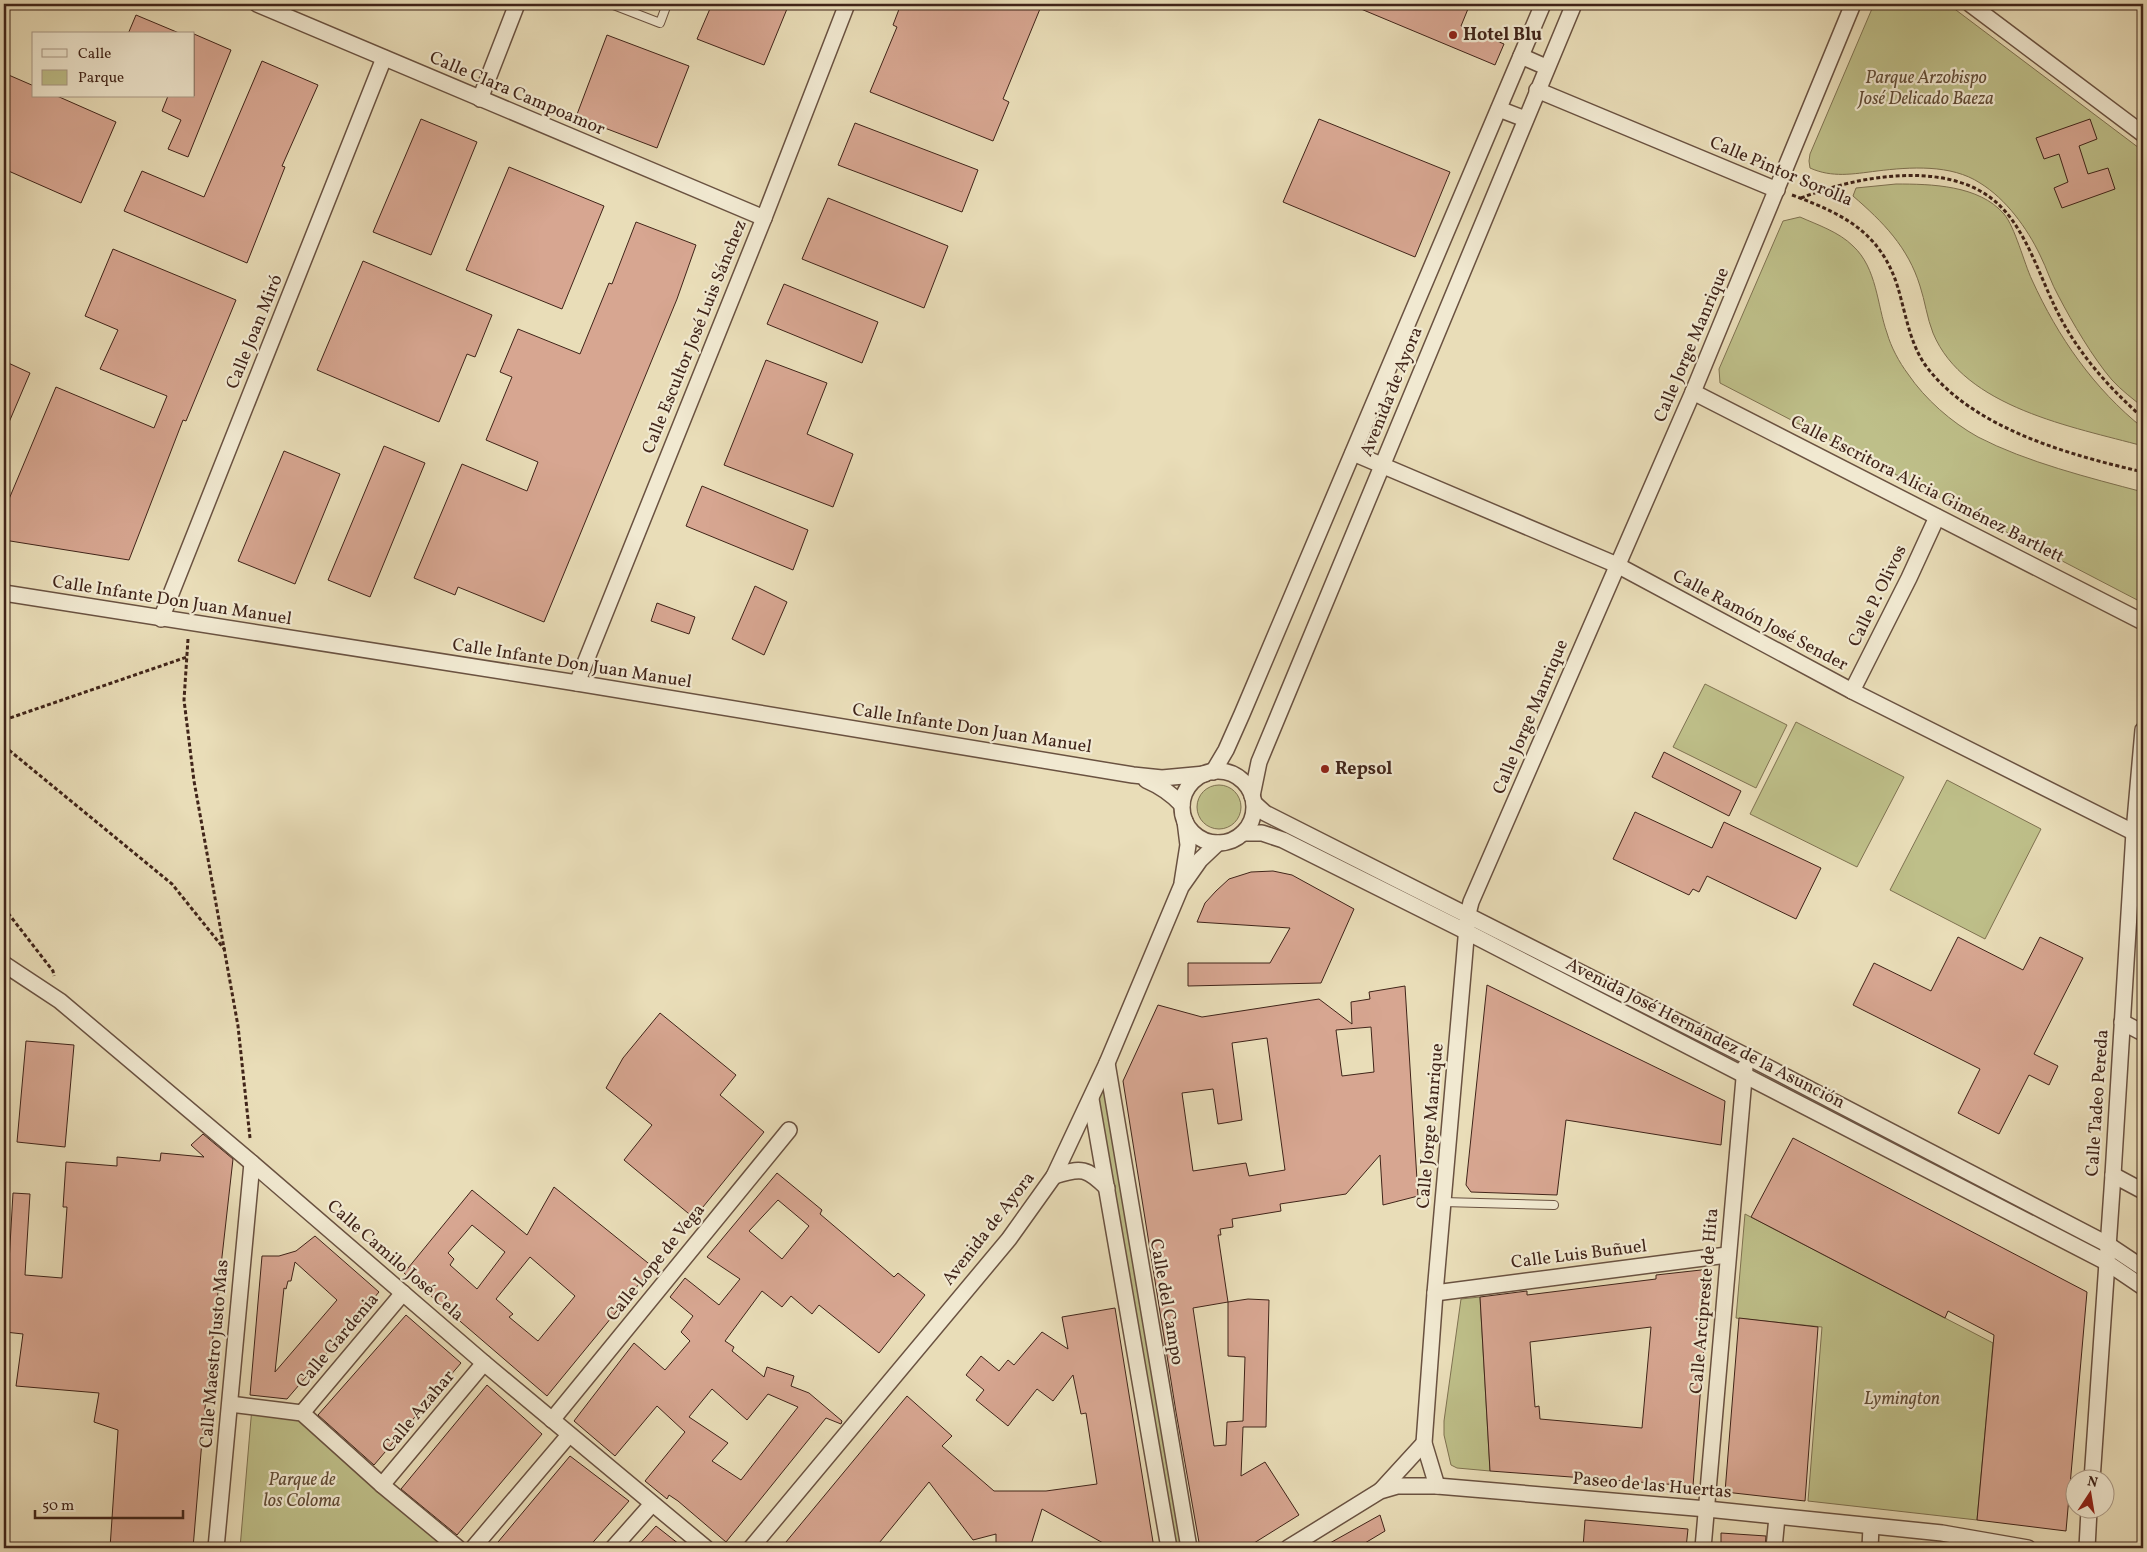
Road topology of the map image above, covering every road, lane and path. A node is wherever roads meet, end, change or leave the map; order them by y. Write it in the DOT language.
graph roads {
  1 [pos="257,4"];
  2 [pos="517,4"];
  3 [pos="611,4"];
  4 [pos="668,4"];
  5 [pos="847,4"];
  6 [pos="1543,4"];
  7 [pos="1574,4"];
  8 [pos="1853,4"];
  9 [pos="1970,4"];
  10 [pos="1521,56"];
  11 [pos="384,58"];
  12 [pos="1546,68"];
  13 [pos="1537,90"];
  14 [pos="480,99"];
  15 [pos="1499,109"];
  16 [pos="1525,119"];
  17 [pos="2143,134"];
  18 [pos="1777,190"];
  19 [pos="1800,198"];
  20 [pos="764,218"];
  21 [pos="1693,392"];
  22 [pos="2143,418"];
  23 [pos="1353,453"];
  24 [pos="1382,465"];
  25 [pos="2143,472"];
  26 [pos="1937,517"];
  27 [pos="1618,565"];
  28 [pos="4,593"];
  29 [pos="161,619"];
  30 [pos="189,622"];
  31 [pos="2143,622"];
  32 [pos="187,658"];
  33 [pos="577,683"];
  34 [pos="1852,692"];
  35 [pos="4,720"];
  36 [pos="2143,730"];
  37 [pos="4,746"];
  38 [pos="1209,773"];
  39 [pos="1133,774"];
  40 [pos="1253,799"];
  41 [pos="1182,805"];
  42 [pos="1185,820"];
  43 [pos="1243,833"];
  44 [pos="2138,834"];
  45 [pos="1218,843"];
  46 [pos="1181,887"];
  47 [pos="4,908"];
  48 [pos="1468,914"];
  49 [pos="1467,932"];
  50 [pos="225,950"];
  51 [pos="4,964"];
  52 [pos="60,1001"];
  53 [pos="2122,1022"];
  54 [pos="2143,1033"];
  55 [pos="1748,1057"];
  56 [pos="1107,1062"];
  57 [pos="1743,1075"];
  58 [pos="1091,1099"];
  59 [pos="789,1130"];
  60 [pos="252,1163"];
  61 [pos="2113,1175"];
  62 [pos="1054,1176"];
  63 [pos="1107,1188"];
  64 [pos="2143,1191"];
  65 [pos="1443,1202"];
  66 [pos="1554,1205"];
  67 [pos="2107,1244"];
  68 [pos="1727,1255"];
  69 [pos="2106,1262"];
  70 [pos="2143,1268"];
  71 [pos="2143,1287"];
  72 [pos="403,1293"];
  73 [pos="1435,1293"];
  74 [pos="484,1364"];
  75 [pos="230,1404"];
  76 [pos="302,1414"];
  77 [pos="552,1420"];
  78 [pos="569,1435"];
  79 [pos="1424,1443"];
  80 [pos="2093,1470"];
  81 [pos="382,1485"];
  82 [pos="1437,1486"];
  83 [pos="1380,1491"];
  84 [pos="652,1504"];
  85 [pos="1706,1509"];
  86 [pos="1777,1517"];
  87 [pos="2089,1520"];
  88 [pos="1872,1526"];
  89 [pos="216,1548"];
  90 [pos="458,1548"];
  91 [pos="472,1548"];
  92 [pos="613,1548"];
  93 [pos="706,1548"];
  94 [pos="751,1548"];
  95 [pos="1169,1548"];
  96 [pos="1189,1548"];
  97 [pos="1288,1548"];
  98 [pos="1703,1548"];
  99 [pos="1774,1548"];
  100 [pos="1870,1548"];
  101 [pos="2028,1548"];
  102 [pos="2087,1548"];
  1 -- 11 [label="street, Calle Clara Campoamor"];
  2 -- 14 [label="street"];
  3 -- 4 [label="lane"];
  5 -- 20 [label="street, Calle Escultor José Luis Sánchez"];
  6 -- 10 [label="street, Avenida de Ayora"];
  7 -- 12 [label="street, Avenida de Ayora"];
  8 -- 18 [label="street, Calle Jorge Manrique"];
  9 -- 17 [label="street"];
  10 -- 12 [label="street"];
  10 -- 15 [label="street, Avenida de Ayora"];
  11 -- 14 [label="street, Calle Clara Campoamor"];
  11 -- 29 [label="street, Calle Joan Miró"];
  12 -- 13 [label="street, Avenida de Ayora"];
  13 -- 16 [label="street, Avenida de Ayora"];
  13 -- 18 [label="street, Calle Pintor Sorolla"];
  14 -- 20 [label="street, Calle Clara Campoamor"];
  15 -- 16 [label="street"];
  15 -- 23 [label="street, Avenida de Ayora"];
  16 -- 24 [label="street, Avenida de Ayora"];
  18 -- 19 [label="path, Calle Pintor Sorolla"];
  18 -- 21 [label="street, Calle Jorge Manrique"];
  19 -- 22 [label="path"];
  19 -- 25 [label="path, Calle Pintor Sorolla"];
  20 -- 33 [label="street, Calle Escultor José Luis Sánchez"];
  21 -- 26 [label="street, Calle Escritora Alicia Giménez Bartlett"];
  21 -- 27 [label="street, Calle Jorge Manrique"];
  23 -- 24 [label="street, Calle Ramón José Sender"];
  23 -- 38 [label="street, Avenida de Ayora"];
  24 -- 27 [label="street, Calle Ramón José Sender"];
  24 -- 40 [label="street, Avenida de Ayora"];
  26 -- 31 [label="street, Calle Escritora Alicia Giménez Bartlett"];
  26 -- 34 [label="street, Calle P. Olivos"];
  27 -- 34 [label="street, Calle Ramón José Sender"];
  27 -- 48 [label="street, Calle Jorge Manrique"];
  28 -- 29 [label="street, Calle Infante Don Juan Manuel"];
  29 -- 30 [label="street, Calle Infante Don Juan Manuel"];
  30 -- 32 [label="path"];
  30 -- 33 [label="street, Calle Infante Don Juan Manuel"];
  32 -- 35 [label="path"];
  32 -- 50 [label="path"];
  33 -- 39 [label="street, Calle Infante Don Juan Manuel"];
  34 -- 44 [label="street, Calle Ramón José Sender"];
  36 -- 44 [label="street, Calle Tadeo Pereda"];
  37 -- 50 [label="path"];
  38 -- 39 [label="street, Calle Infante Don Juan Manuel"];
  38 -- 40 [label="street"];
  38 -- 41 [label="street"];
  39 -- 41 [label="street, Calle Infante Don Juan Manuel"];
  40 -- 43 [label="street"];
  40 -- 48 [label="street, Avenida José Hernández de la Asunción"];
  41 -- 42 [label="street"];
  42 -- 45 [label="street"];
  42 -- 46 [label="street, Avenida de Ayora"];
  43 -- 45 [label="street"];
  43 -- 49 [label="street, Avenida José Hernández de la Asunción"];
  44 -- 53 [label="street, Calle Tadeo Pereda"];
  45 -- 46 [label="street, Avenida de Ayora"];
  46 -- 56 [label="street, Avenida de Ayora"];
  47 -- 52 [label="path"];
  48 -- 49 [label="street, Calle Jorge Manrique"];
  48 -- 55 [label="street, Avenida José Hernández de la Asunción"];
  49 -- 57 [label="street, Avenida José Hernández de la Asunción"];
  49 -- 65 [label="street, Calle Jorge Manrique"];
  50 -- 60 [label="path"];
  51 -- 52 [label="street, Calle Camilo José Cela"];
  52 -- 60 [label="street, Calle Camilo José Cela"];
  53 -- 54 [label="street"];
  53 -- 61 [label="street, Calle Tadeo Pereda"];
  55 -- 57 [label="street, Calle Arcipreste de Hita"];
  55 -- 67 [label="street, Avenida José Hernández de la Asunción"];
  56 -- 58 [label="street, Avenida de Ayora"];
  56 -- 96 [label="street, Calle del Campo"];
  57 -- 68 [label="street, Calle Arcipreste de Hita"];
  57 -- 69 [label="street, Avenida José Hernández de la Asunción"];
  58 -- 62 [label="street, Avenida de Ayora"];
  58 -- 63 [label="street"];
  59 -- 77 [label="street, Calle Lope de Vega"];
  60 -- 72 [label="street, Calle Camilo José Cela"];
  60 -- 75 [label="street, Calle Maestro Justo Mas"];
  61 -- 64 [label="street"];
  61 -- 67 [label="street, Calle Tadeo Pereda"];
  62 -- 63 [label="street"];
  62 -- 94 [label="street, Avenida de Ayora"];
  63 -- 95 [label="street"];
  65 -- 66 [label="lane"];
  65 -- 73 [label="street, Calle Jorge Manrique"];
  67 -- 69 [label="street, Calle Tadeo Pereda"];
  67 -- 70 [label="street, Avenida José Hernández de la Asunción"];
  68 -- 73 [label="street, Calle Luis Buñuel"];
  68 -- 85 [label="street, Calle Arcipreste de Hita"];
  69 -- 71 [label="street, Avenida José Hernández de la Asunción"];
  69 -- 80 [label="street, Calle Tadeo Pereda"];
  72 -- 74 [label="street, Calle Camilo José Cela"];
  72 -- 76 [label="street, Calle Gardenia"];
  73 -- 79 [label="street, Calle Jorge Manrique"];
  74 -- 77 [label="street, Calle Camilo José Cela"];
  74 -- 81 [label="street, Calle Azahar"];
  75 -- 76 [label="street"];
  75 -- 89 [label="street, Calle Maestro Justo Mas"];
  76 -- 81 [label="street"];
  77 -- 78 [label="street, Calle Camilo José Cela"];
  78 -- 84 [label="street, Calle Camilo José Cela"];
  78 -- 91 [label="street"];
  79 -- 82 [label="street, Calle Jorge Manrique"];
  79 -- 83 [label="street"];
  81 -- 90 [label="street"];
  82 -- 83 [label="street, Paseo de las Huertas"];
  82 -- 85 [label="street, Paseo de las Huertas"];
  83 -- 97 [label="street, Paseo de las Huertas"];
  84 -- 92 [label="street"];
  84 -- 93 [label="street, Calle Camilo José Cela"];
  85 -- 86 [label="street, Paseo de las Huertas"];
  85 -- 98 [label="street, Calle Arcipreste de Hita"];
  86 -- 88 [label="street, Paseo de las Huertas"];
  86 -- 99 [label="street"];
  87 -- 102 [label="street"];
  88 -- 100 [label="street"];
  88 -- 101 [label="street, Paseo de las Huertas"];
}
